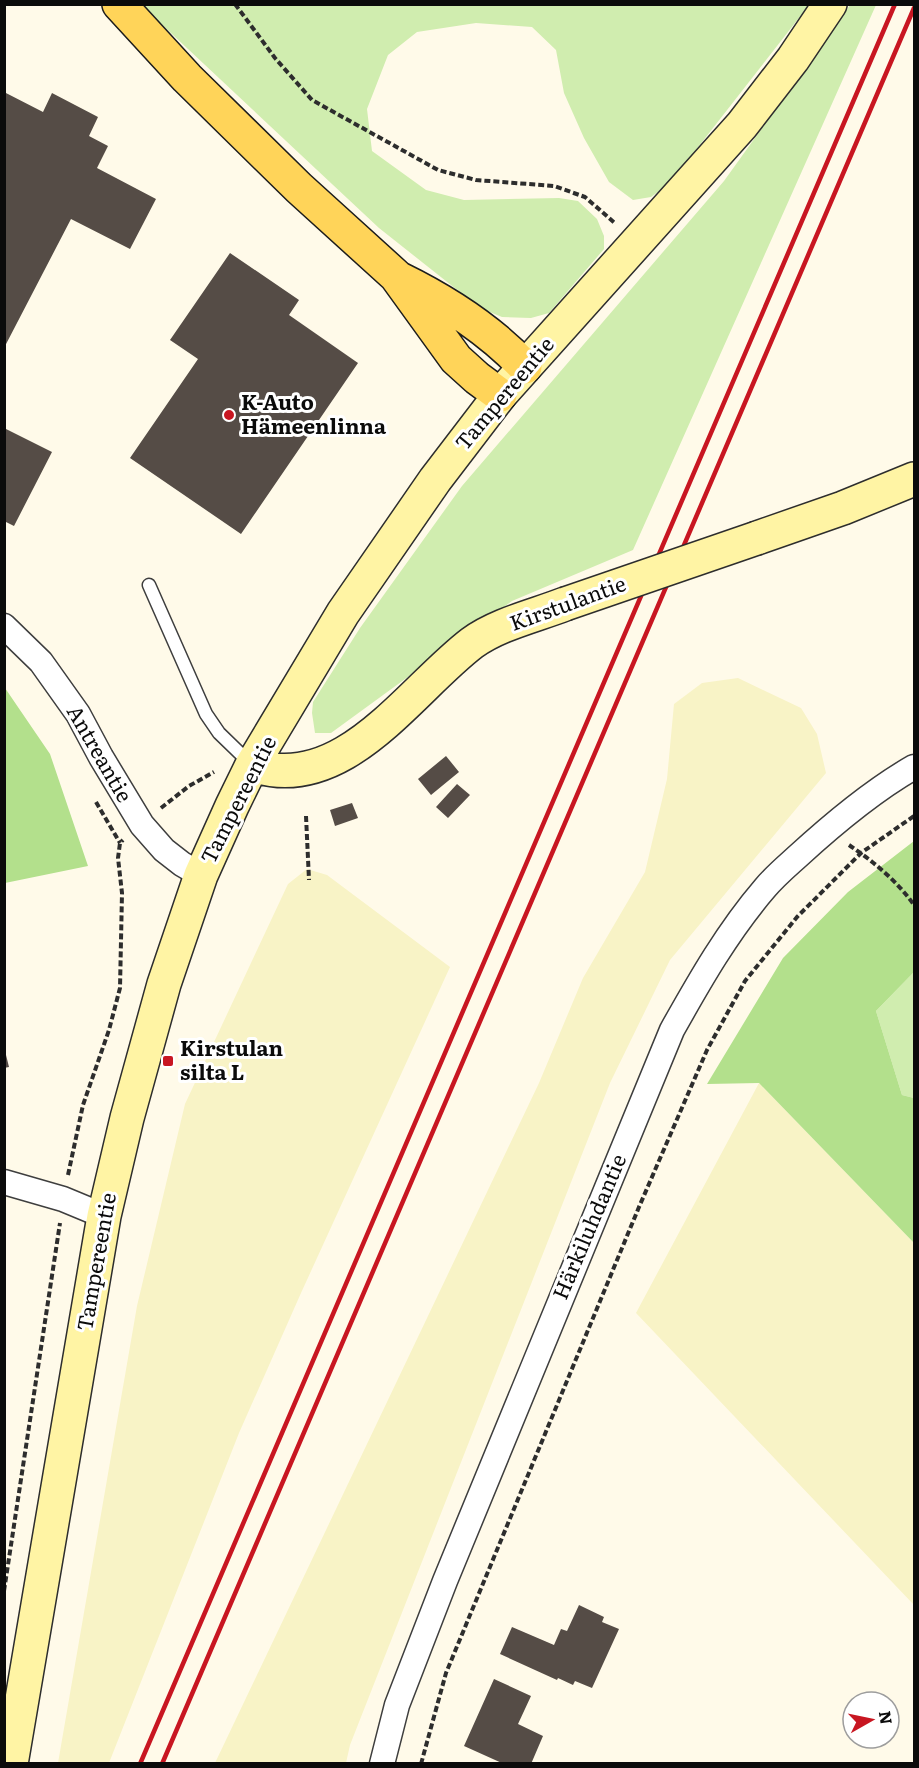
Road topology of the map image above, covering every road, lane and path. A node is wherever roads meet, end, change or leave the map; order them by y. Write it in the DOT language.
graph roads {
  1 [pos="119,4"];
  2 [pos="235,4"];
  3 [pos="830,4"];
  4 [pos="638,242"];
  5 [pos="396,276"];
  6 [pos="525,367"];
  7 [pos="500,395"];
  8 [pos="915,478"];
  9 [pos="149,585"];
  10 [pos="4,626"];
  11 [pos="252,765"];
  12 [pos="915,767"];
  13 [pos="306,816"];
  14 [pos="915,816"];
  15 [pos="142,825"];
  16 [pos="826,830"];
  17 [pos="861,853"];
  18 [pos="201,875"];
  19 [pos="309,880"];
  20 [pos="915,905"];
  21 [pos="4,1182"];
  22 [pos="63,1199"];
  23 [pos="104,1216"];
  24 [pos="4,1591"];
  25 [pos="11,1764"];
  26 [pos="382,1764"];
  27 [pos="421,1764"];
  1 -- 5 [label="main road"];
  2 -- 4 [label="path"];
  3 -- 4 [label="main road, Tampereentie"];
  4 -- 6 [label="main road, Tampereentie"];
  5 -- 6 [label="main road"];
  5 -- 7 [label="main road"];
  6 -- 7 [label="main road, Tampereentie"];
  7 -- 11 [label="main road, Tampereentie"];
  8 -- 11 [label="main road, Kirstulantie, bridge"];
  9 -- 11 [label="lane"];
  10 -- 15 [label="street, Antreantie"];
  11 -- 15 [label="path"];
  11 -- 18 [label="main road, Tampereentie"];
  12 -- 16 [label="street, Härkiluhdantie"];
  13 -- 19 [label="path"];
  14 -- 17 [label="path"];
  15 -- 18 [label="street, Antreantie"];
  15 -- 22 [label="path"];
  16 -- 17 [label="path"];
  16 -- 26 [label="street, Härkiluhdantie"];
  17 -- 20 [label="path"];
  17 -- 27 [label="path"];
  18 -- 23 [label="main road, Tampereentie"];
  21 -- 22 [label="street"];
  22 -- 23 [label="street"];
  22 -- 24 [label="path"];
  23 -- 25 [label="main road, Tampereentie"];
}
